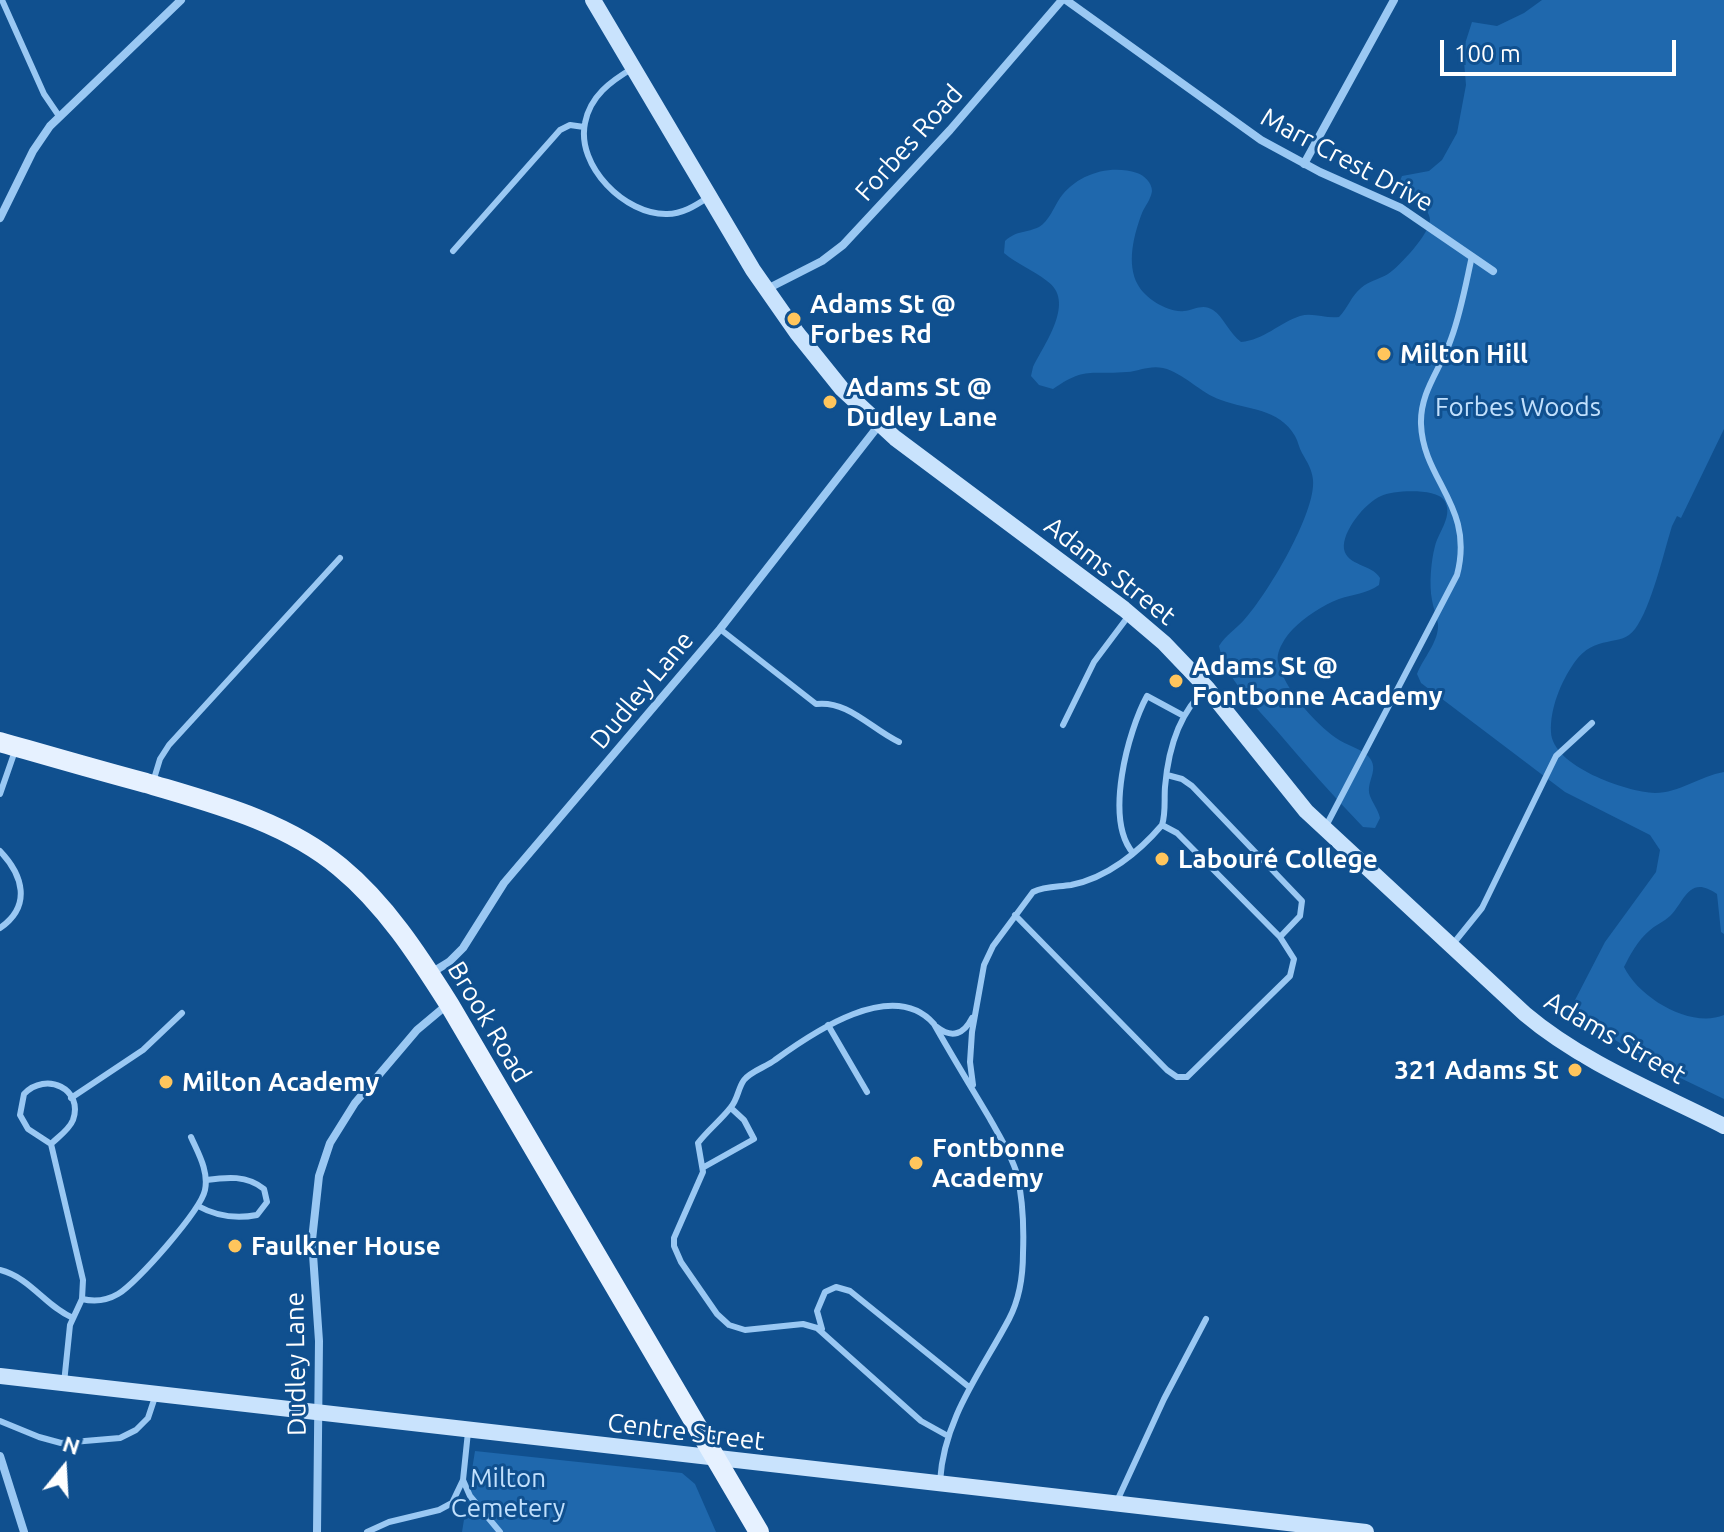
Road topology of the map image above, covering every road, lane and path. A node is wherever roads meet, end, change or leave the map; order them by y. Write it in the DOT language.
graph roads {
  1 [pos="2,0"];
  2 [pos="181,0"];
  3 [pos="593,0"];
  4 [pos="1064,0"];
  5 [pos="1394,0"];
  6 [pos="633,68"];
  7 [pos="59,116"];
  8 [pos="584,127"];
  9 [pos="1304,164"];
  10 [pos="709,197"];
  11 [pos="0,218"];
  12 [pos="453,251"];
  13 [pos="1472,256"];
  14 [pos="1493,271"];
  15 [pos="767,289"];
  16 [pos="879,425"];
  17 [pos="340,558"];
  18 [pos="1130,614"];
  19 [pos="720,629"];
  20 [pos="1207,688"];
  21 [pos="1184,716"];
  22 [pos="1592,723"];
  23 [pos="1063,725"];
  24 [pos="899,742"];
  25 [pos="8,744"];
  26 [pos="1167,775"];
  27 [pos="152,785"];
  28 [pos="0,794"];
  29 [pos="1162,825"];
  30 [pos="1324,829"];
  31 [pos="0,851"];
  32 [pos="1133,853"];
  33 [pos="1015,915"];
  34 [pos="0,928"];
  35 [pos="1280,937"];
  36 [pos="1451,947"];
  37 [pos="430,974"];
  38 [pos="449,1004"];
  39 [pos="182,1013"];
  40 [pos="974,1014"];
  41 [pos="934,1024"];
  42 [pos="828,1025"];
  43 [pos="867,1092"];
  44 [pos="975,1093"];
  45 [pos="71,1098"];
  46 [pos="731,1108"];
  47 [pos="1724,1126"];
  48 [pos="191,1137"];
  49 [pos="51,1144"];
  50 [pos="704,1167"];
  51 [pos="206,1180"];
  52 [pos="198,1206"];
  53 [pos="0,1270"];
  54 [pos="82,1299"];
  55 [pos="73,1318"];
  56 [pos="1206,1319"];
  57 [pos="823,1331"];
  58 [pos="0,1376"];
  59 [pos="64,1383"];
  60 [pos="969,1387"];
  61 [pos="157,1394"];
  62 [pos="317,1413"];
  63 [pos="0,1421"];
  64 [pos="468,1431"];
  65 [pos="948,1436"];
  66 [pos="0,1456"];
  67 [pos="715,1459"];
  68 [pos="463,1480"];
  69 [pos="940,1485"];
  70 [pos="1116,1504"];
  71 [pos="24,1532"];
  72 [pos="317,1532"];
  73 [pos="367,1532"];
  74 [pos="500,1532"];
  75 [pos="759,1532"];
  76 [pos="1366,1532"];
  1 -- 7 [label="lane"];
  2 -- 7 [label="street"];
  3 -- 6 [label="main road, Adams Street"];
  4 -- 9 [label="street, Marr Crest Drive"];
  4 -- 15 [label="street, Forbes Road"];
  5 -- 9 [label="street"];
  6 -- 8 [label="lane"];
  6 -- 10 [label="main road, Adams Street"];
  7 -- 11 [label="street"];
  8 -- 10 [label="lane"];
  8 -- 12 [label="lane"];
  9 -- 13 [label="street, Marr Crest Drive"];
  10 -- 15 [label="main road, Adams Street"];
  13 -- 14 [label="street, Marr Crest Drive"];
  13 -- 30 [label="lane"];
  15 -- 16 [label="main road, Adams Street"];
  16 -- 18 [label="main road, Adams Street"];
  16 -- 19 [label="street, Dudley Lane"];
  17 -- 27 [label="lane"];
  18 -- 20 [label="main road, Adams Street"];
  18 -- 23 [label="lane"];
  19 -- 24 [label="lane"];
  19 -- 37 [label="street, Dudley Lane"];
  20 -- 21 [label="lane"];
  20 -- 30 [label="main road, Adams Street"];
  21 -- 26 [label="lane"];
  21 -- 32 [label="lane"];
  22 -- 36 [label="lane"];
  25 -- 27 [label="main road, Brook Road"];
  25 -- 28 [label="lane"];
  26 -- 29 [label="lane"];
  26 -- 35 [label="lane"];
  27 -- 37 [label="main road, Brook Road"];
  29 -- 32 [label="lane"];
  29 -- 35 [label="lane"];
  30 -- 36 [label="main road, Adams Street"];
  31 -- 34 [label="lane"];
  32 -- 33 [label="lane"];
  33 -- 35 [label="lane"];
  33 -- 40 [label="lane"];
  36 -- 47 [label="main road, Adams Street"];
  37 -- 38 [label="main road, Brook Road"];
  38 -- 62 [label="street, Dudley Lane"];
  38 -- 67 [label="main road, Brook Road"];
  39 -- 45 [label="lane"];
  40 -- 41 [label="lane"];
  40 -- 44 [label="lane"];
  41 -- 42 [label="lane"];
  41 -- 44 [label="lane"];
  42 -- 43 [label="lane"];
  42 -- 46 [label="lane"];
  44 -- 60 [label="lane"];
  45 -- 49 [label="lane"];
  45 -- 49 [label="lane"];
  46 -- 50 [label="lane"];
  46 -- 50 [label="lane"];
  48 -- 51 [label="lane"];
  49 -- 54 [label="lane"];
  50 -- 57 [label="lane"];
  51 -- 52 [label="lane"];
  51 -- 52 [label="lane"];
  52 -- 54 [label="lane"];
  53 -- 55 [label="lane"];
  54 -- 55 [label="lane"];
  55 -- 59 [label="lane"];
  56 -- 70 [label="lane"];
  57 -- 60 [label="lane"];
  57 -- 65 [label="lane"];
  58 -- 59 [label="main road, Centre Street"];
  59 -- 61 [label="main road, Centre Street"];
  60 -- 65 [label="lane"];
  61 -- 62 [label="main road, Centre Street"];
  61 -- 63 [label="lane"];
  62 -- 64 [label="main road, Centre Street"];
  62 -- 72 [label="street, Dudley Lane"];
  64 -- 67 [label="main road, Centre Street"];
  64 -- 68 [label="lane"];
  65 -- 69 [label="lane"];
  66 -- 71 [label="street"];
  67 -- 69 [label="main road, Centre Street"];
  67 -- 75 [label="main road, Brook Road"];
  68 -- 73 [label="lane"];
  68 -- 74 [label="lane"];
  69 -- 70 [label="main road, Centre Street"];
  70 -- 76 [label="main road, Centre Street"];
}
